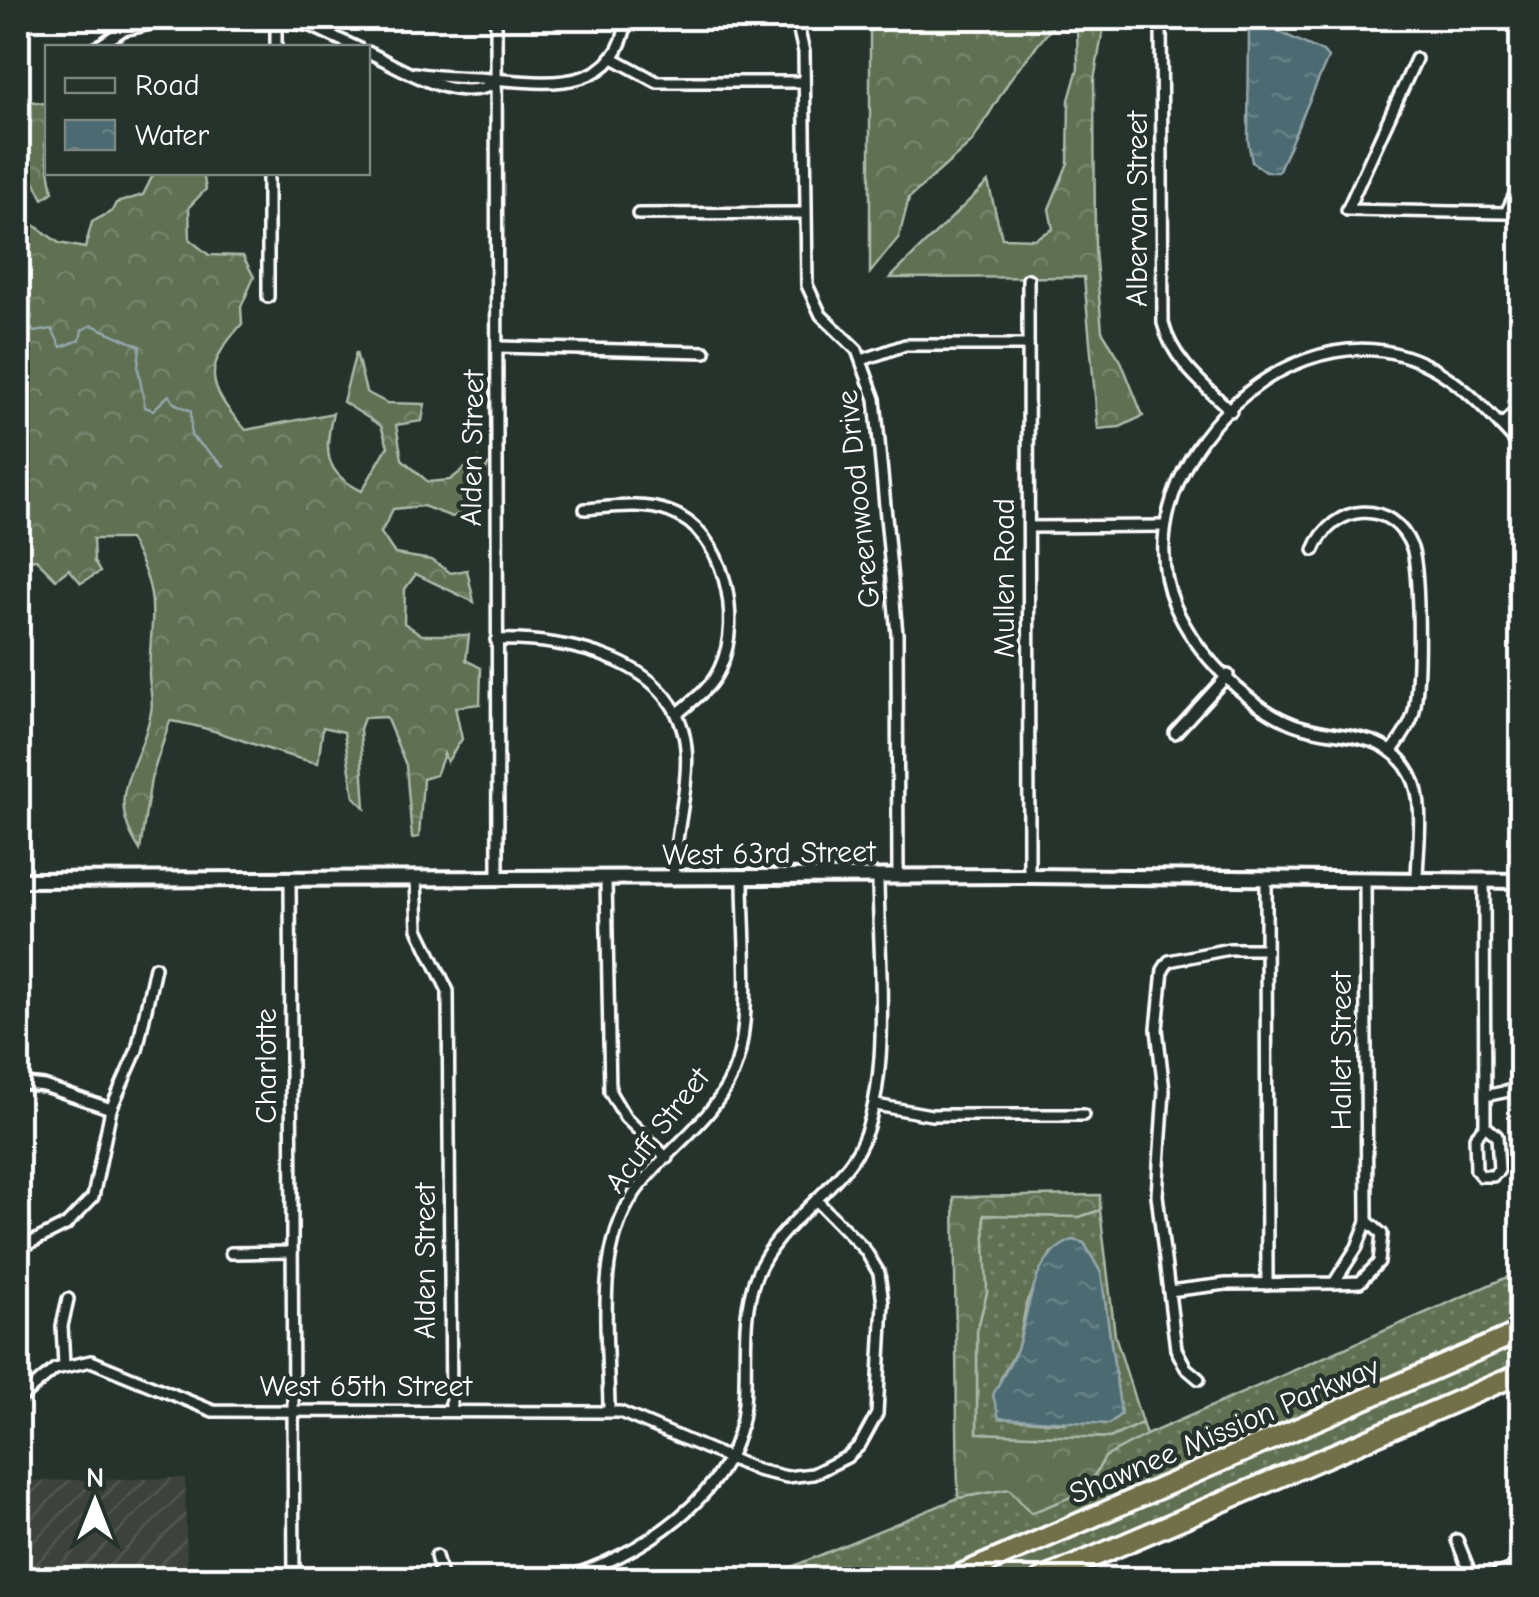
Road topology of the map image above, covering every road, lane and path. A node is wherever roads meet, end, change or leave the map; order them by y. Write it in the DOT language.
graph roads {
  1 [pos="496,18"];
  2 [pos="626,18"];
  3 [pos="796,18"];
  4 [pos="1161,18"];
  5 [pos="276,22"];
  6 [pos="100,45"];
  7 [pos="276,45"];
  8 [pos="352,45"];
  9 [pos="370,53"];
  10 [pos="611,57"];
  11 [pos="1416,59"];
  12 [pos="804,82"];
  13 [pos="496,83"];
  14 [pos="268,175"];
  15 [pos="1522,180"];
  16 [pos="638,214"];
  17 [pos="804,214"];
  18 [pos="1028,279"];
  19 [pos="268,298"];
  20 [pos="1028,345"];
  21 [pos="498,347"];
  22 [pos="705,352"];
  23 [pos="862,360"];
  24 [pos="1522,406"];
  25 [pos="1231,411"];
  26 [pos="1501,426"];
  27 [pos="1522,450"];
  28 [pos="585,510"];
  29 [pos="1165,526"];
  30 [pos="1029,527"];
  31 [pos="1314,550"];
  32 [pos="496,640"];
  33 [pos="1228,676"];
  34 [pos="678,713"];
  35 [pos="1175,733"];
  36 [pos="1392,751"];
  37 [pos="1029,876"];
  38 [pos="878,877"];
  39 [pos="898,877"];
  40 [pos="1266,878"];
  41 [pos="290,879"];
  42 [pos="416,879"];
  43 [pos="498,879"];
  44 [pos="673,879"];
  45 [pos="742,879"];
  46 [pos="18,880"];
  47 [pos="606,880"];
  48 [pos="1365,880"];
  49 [pos="1417,880"];
  50 [pos="1484,881"];
  51 [pos="1522,881"];
  52 [pos="1266,949"];
  53 [pos="155,967"];
  54 [pos="18,1083"];
  55 [pos="1522,1088"];
  56 [pos="1485,1096"];
  57 [pos="876,1105"];
  58 [pos="111,1109"];
  59 [pos="1083,1115"];
  60 [pos="1485,1126"];
  61 [pos="667,1158"];
  62 [pos="816,1200"];
  63 [pos="1367,1221"];
  64 [pos="18,1249"];
  65 [pos="292,1252"];
  66 [pos="231,1253"];
  67 [pos="1334,1282"];
  68 [pos="1267,1284"];
  69 [pos="1169,1291"];
  70 [pos="68,1299"];
  71 [pos="1522,1331"];
  72 [pos="64,1365"];
  73 [pos="1522,1373"];
  74 [pos="1199,1379"];
  75 [pos="18,1400"];
  76 [pos="451,1410"];
  77 [pos="293,1411"];
  78 [pos="609,1412"];
  79 [pos="728,1457"];
  80 [pos="1457,1540"];
  81 [pos="436,1556"];
  82 [pos="1522,1564"];
  83 [pos="294,1580"];
  84 [pos="442,1580"];
  85 [pos="557,1580"];
  86 [pos="948,1580"];
  87 [pos="1040,1580"];
  88 [pos="1474,1580"];
  89 [pos="1484,1580"];
  1 -- 13 [label="street, Alden Street"];
  2 -- 10 [label="street"];
  3 -- 12 [label="street, Greenwood Drive"];
  4 -- 25 [label="street, Albervan Street"];
  5 -- 6 [label="street"];
  5 -- 7 [label="street"];
  5 -- 8 [label="street"];
  9 -- 13 [label="street"];
  10 -- 12 [label="street"];
  10 -- 13 [label="street"];
  11 -- 15 [label="street"];
  12 -- 17 [label="street, Greenwood Drive"];
  13 -- 21 [label="street, Alden Street"];
  14 -- 19 [label="street"];
  16 -- 17 [label="street"];
  17 -- 23 [label="street, Greenwood Drive"];
  18 -- 20 [label="street, Mullen Road"];
  20 -- 23 [label="street"];
  20 -- 30 [label="street, Mullen Road"];
  21 -- 22 [label="street"];
  21 -- 32 [label="street, Alden Street"];
  23 -- 39 [label="street, Greenwood Drive"];
  24 -- 26 [label="street"];
  25 -- 26 [label="street"];
  25 -- 29 [label="street"];
  26 -- 27 [label="street"];
  28 -- 34 [label="street"];
  29 -- 30 [label="street"];
  29 -- 33 [label="street"];
  30 -- 37 [label="street, Mullen Road"];
  31 -- 36 [label="street"];
  32 -- 34 [label="street"];
  32 -- 43 [label="street, Alden Street"];
  33 -- 35 [label="street"];
  33 -- 36 [label="street"];
  34 -- 44 [label="street"];
  36 -- 49 [label="street"];
  37 -- 39 [label="street, West 63rd Street"];
  37 -- 40 [label="street, West 63rd Street"];
  38 -- 39 [label="street, West 63rd Street"];
  38 -- 45 [label="street, West 63rd Street"];
  38 -- 57 [label="street"];
  40 -- 48 [label="street, West 63rd Street"];
  40 -- 52 [label="street"];
  41 -- 42 [label="street, West 63rd Street"];
  41 -- 46 [label="street, West 63rd Street"];
  41 -- 65 [label="street, Charlotte"];
  42 -- 43 [label="street, West 63rd Street"];
  42 -- 76 [label="street, Alden Street"];
  43 -- 47 [label="street, West 63rd Street"];
  44 -- 45 [label="street, West 63rd Street"];
  44 -- 47 [label="street, West 63rd Street"];
  45 -- 61 [label="street, Acuff Street"];
  47 -- 61 [label="street"];
  48 -- 49 [label="street, West 63rd Street"];
  48 -- 63 [label="street, Hallet Street"];
  49 -- 50 [label="street, West 63rd Street"];
  50 -- 51 [label="street, West 63rd Street"];
  50 -- 56 [label="street"];
  52 -- 68 [label="street"];
  52 -- 69 [label="street"];
  53 -- 58 [label="street"];
  54 -- 58 [label="street"];
  55 -- 56 [label="street"];
  56 -- 60 [label="street"];
  57 -- 59 [label="street"];
  57 -- 62 [label="street"];
  58 -- 64 [label="street"];
  60 -- 60 [label="street"];
  61 -- 78 [label="street, Acuff Street"];
  62 -- 79 [label="street"];
  62 -- 79 [label="street, West 65th Street"];
  63 -- 67 [label="street, Hallet Street"];
  63 -- 67 [label="street, Hallet Street"];
  65 -- 66 [label="street"];
  65 -- 77 [label="street, Charlotte"];
  67 -- 68 [label="street, Hallet Street"];
  68 -- 69 [label="street, Hallet Street"];
  69 -- 74 [label="street"];
  70 -- 72 [label="street"];
  71 -- 86 [label="highway, Shawnee Mission Parkway"];
  72 -- 75 [label="street"];
  72 -- 77 [label="street, West 65th Street"];
  73 -- 87 [label="highway"];
  76 -- 77 [label="street, West 65th Street"];
  76 -- 78 [label="street, West 65th Street"];
  77 -- 83 [label="street, Charlotte"];
  78 -- 79 [label="street, West 65th Street"];
  79 -- 85 [label="street"];
  80 -- 88 [label="street"];
  81 -- 84 [label="street"];
  82 -- 89 [label="street"];
}
